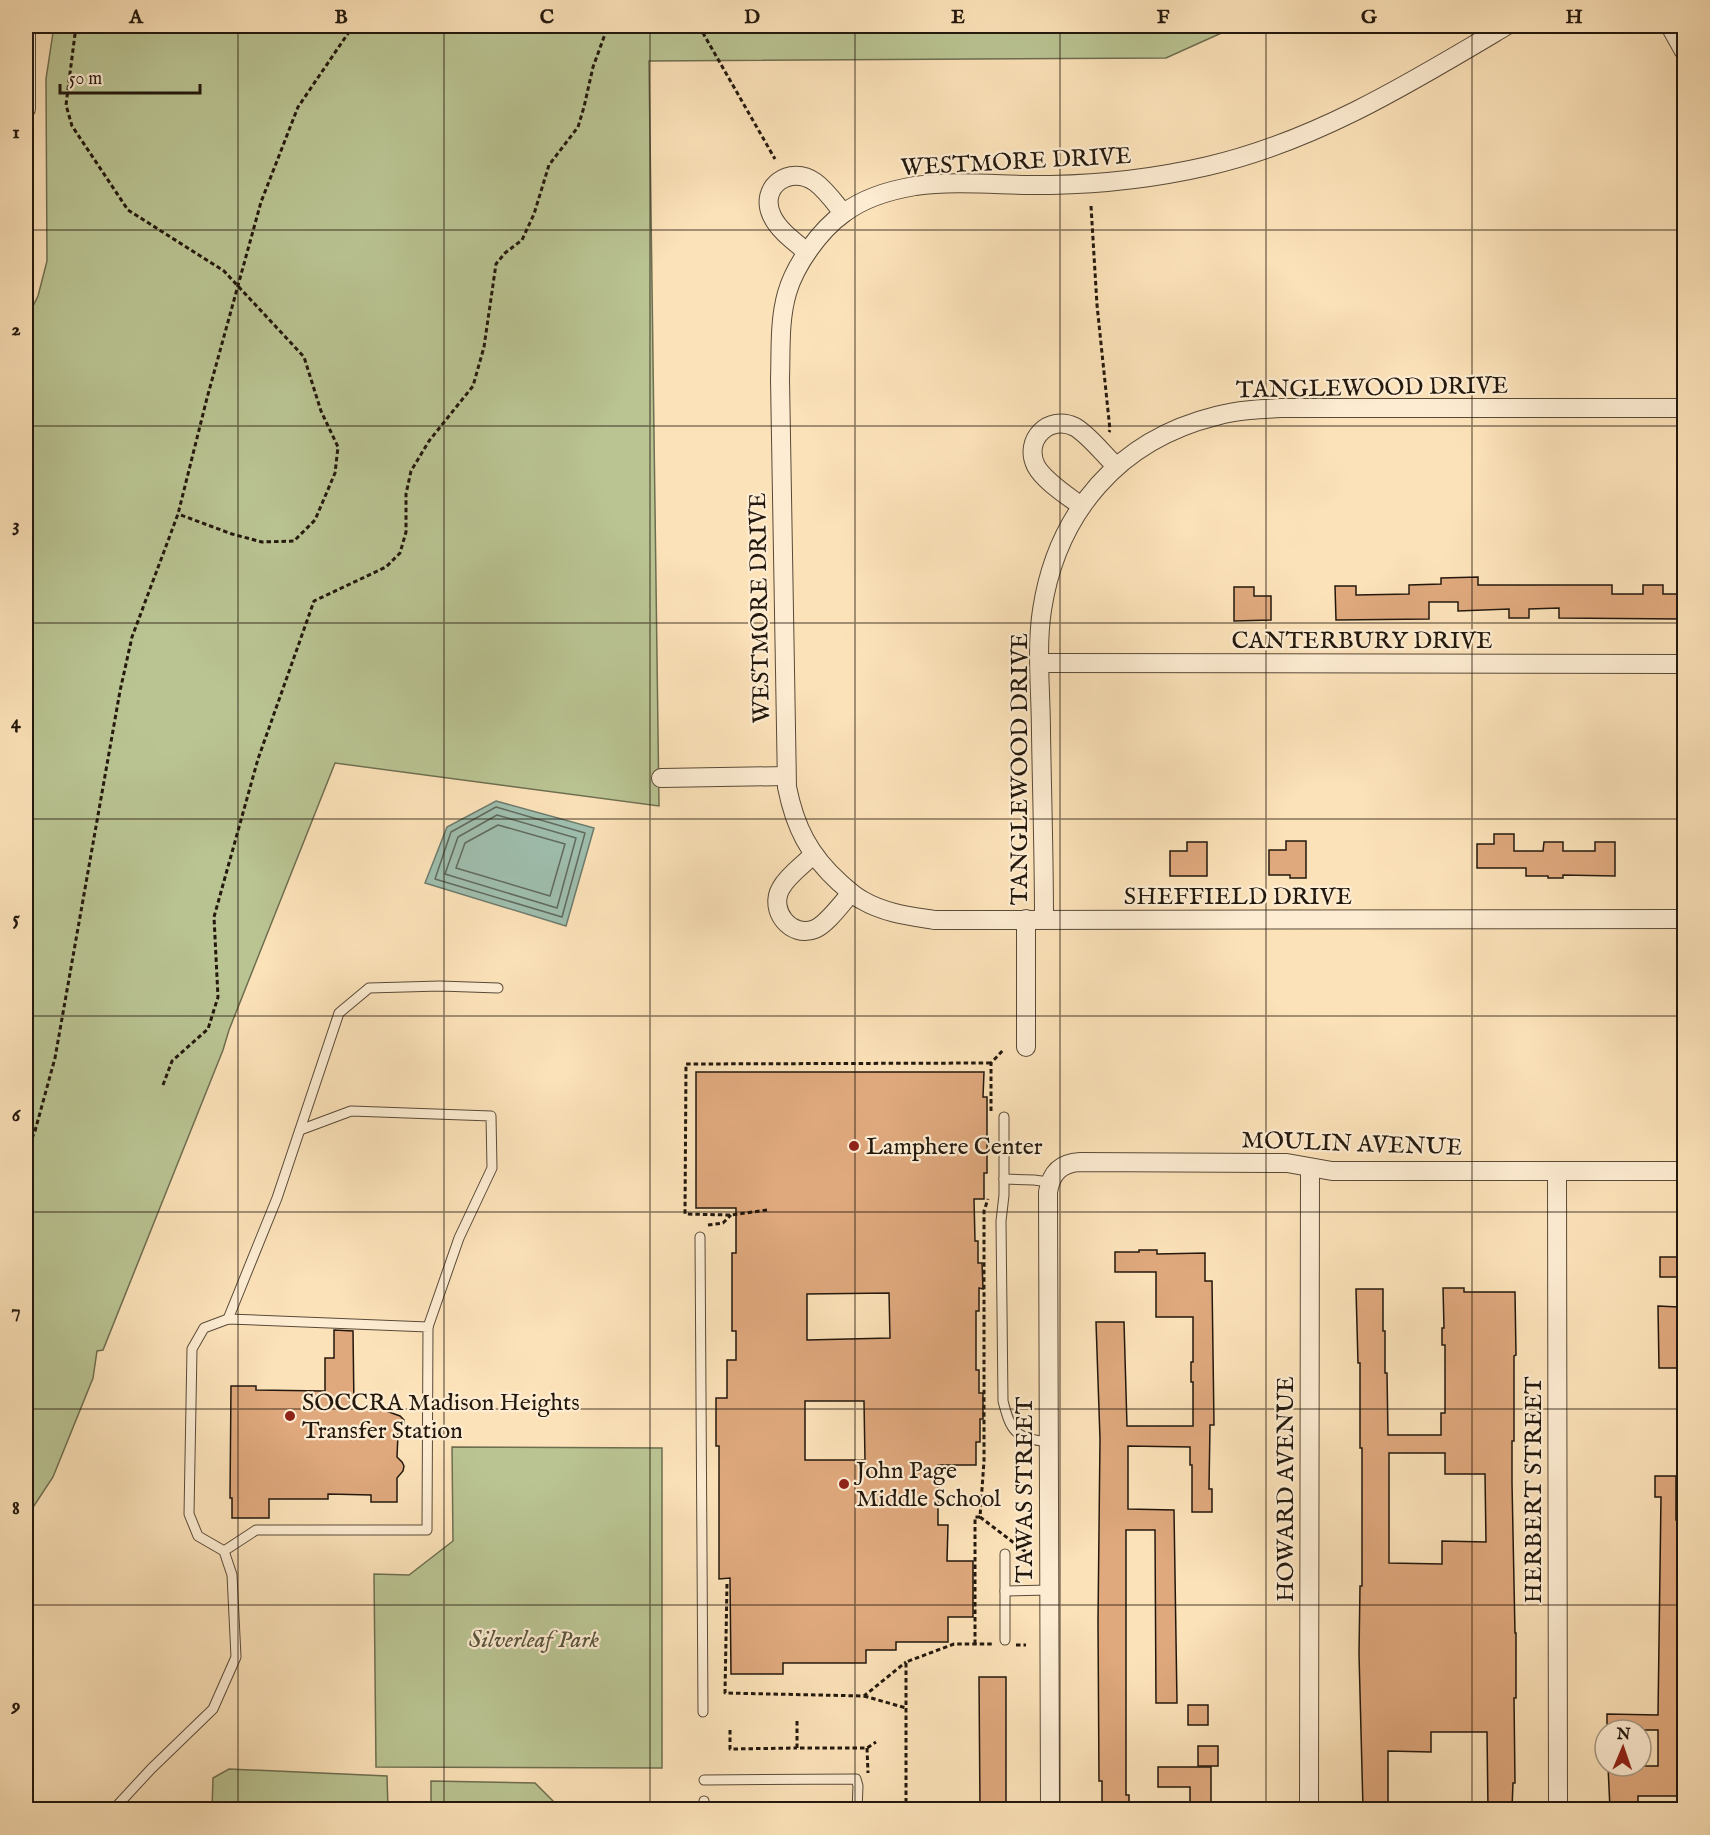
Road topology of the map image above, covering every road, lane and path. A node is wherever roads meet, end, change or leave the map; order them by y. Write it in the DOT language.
graph roads {
  1 [pos="76,26"];
  2 [pos="353,26"];
  3 [pos="608,26"];
  4 [pos="699,26"];
  5 [pos="1506,26"];
  6 [pos="1670,26"];
  7 [pos="26,28"];
  8 [pos="1684,51"];
  9 [pos="26,109"];
  10 [pos="775,159"];
  11 [pos="1091,206"];
  12 [pos="843,213"];
  13 [pos="807,252"];
  14 [pos="238,286"];
  15 [pos="1684,408"];
  16 [pos="1109,432"];
  17 [pos="1116,466"];
  18 [pos="1081,507"];
  19 [pos="178,514"];
  20 [pos="1041,663"];
  21 [pos="1684,664"];
  22 [pos="786,776"];
  23 [pos="662,778"];
  24 [pos="813,855"];
  25 [pos="851,893"];
  26 [pos="1035,919"];
  27 [pos="1684,920"];
  28 [pos="498,988"];
  29 [pos="1026,1047"];
  30 [pos="1004,1049"];
  31 [pos="991,1063"];
  32 [pos="163,1085"];
  33 [pos="992,1115"];
  34 [pos="1004,1117"];
  35 [pos="300,1130"];
  36 [pos="26,1152"];
  37 [pos="1310,1168"];
  38 [pos="1557,1171"];
  39 [pos="1684,1171"];
  40 [pos="1052,1177"];
  41 [pos="1004,1179"];
  42 [pos="989,1189"];
  43 [pos="767,1210"];
  44 [pos="731,1215"];
  45 [pos="711,1225"];
  46 [pos="700,1237"];
  47 [pos="228,1319"];
  48 [pos="428,1327"];
  49 [pos="1048,1442"];
  50 [pos="980,1516"];
  51 [pos="224,1551"];
  52 [pos="1026,1552"];
  53 [pos="1005,1554"];
  54 [pos="727,1584"];
  55 [pos="1049,1590"];
  56 [pos="1005,1591"];
  57 [pos="1005,1640"];
  58 [pos="975,1644"];
  59 [pos="995,1644"];
  60 [pos="1016,1645"];
  61 [pos="1026,1645"];
  62 [pos="906,1662"];
  63 [pos="864,1696"];
  64 [pos="906,1708"];
  65 [pos="703,1712"];
  66 [pos="797,1721"];
  67 [pos="730,1730"];
  68 [pos="876,1742"];
  69 [pos="797,1748"];
  70 [pos="704,1779"];
  71 [pos="196,1801"];
  72 [pos="113,1809"];
  73 [pos="196,1809"];
  74 [pos="857,1809"];
  75 [pos="906,1809"];
  76 [pos="1050,1809"];
  77 [pos="1309,1809"];
  78 [pos="1558,1809"];
  1 -- 14 [label="path"];
  2 -- 14 [label="path"];
  3 -- 32 [label="path"];
  4 -- 10 [label="path"];
  5 -- 12 [label="street, WESTMORE DRIVE"];
  6 -- 8 [label="street"];
  7 -- 9 [label="street"];
  11 -- 16 [label="path"];
  12 -- 13 [label="street, WESTMORE DRIVE"];
  12 -- 13 [label="street"];
  13 -- 22 [label="street, WESTMORE DRIVE"];
  14 -- 19 [label="path"];
  14 -- 19 [label="path"];
  15 -- 17 [label="street, TANGLEWOOD DRIVE"];
  17 -- 18 [label="street, TANGLEWOOD DRIVE"];
  17 -- 18 [label="street"];
  18 -- 20 [label="street, TANGLEWOOD DRIVE"];
  19 -- 36 [label="path"];
  20 -- 21 [label="street, CANTERBURY DRIVE"];
  20 -- 26 [label="street, TANGLEWOOD DRIVE"];
  22 -- 23 [label="street"];
  22 -- 24 [label="street, WESTMORE DRIVE"];
  24 -- 25 [label="street, SHEFFIELD DRIVE"];
  24 -- 25 [label="street"];
  25 -- 26 [label="street, SHEFFIELD DRIVE"];
  26 -- 27 [label="street, SHEFFIELD DRIVE"];
  26 -- 29 [label="street"];
  28 -- 35 [label="lane"];
  30 -- 31 [label="path"];
  31 -- 33 [label="path"];
  31 -- 44 [label="path"];
  34 -- 41 [label="lane"];
  35 -- 47 [label="lane"];
  35 -- 48 [label="lane"];
  37 -- 38 [label="street, MOULIN AVENUE"];
  37 -- 40 [label="street, MOULIN AVENUE"];
  37 -- 77 [label="street, HOWARD AVENUE"];
  38 -- 39 [label="street, MOULIN AVENUE"];
  38 -- 78 [label="street, HERBERT STREET"];
  40 -- 41 [label="lane"];
  40 -- 49 [label="street, TAWAS STREET"];
  41 -- 49 [label="lane"];
  42 -- 50 [label="path"];
  43 -- 44 [label="path"];
  44 -- 45 [label="path"];
  46 -- 65 [label="lane"];
  47 -- 48 [label="lane"];
  47 -- 51 [label="lane"];
  48 -- 51 [label="lane"];
  49 -- 55 [label="street, TAWAS STREET"];
  50 -- 52 [label="path"];
  50 -- 58 [label="path"];
  51 -- 72 [label="lane"];
  53 -- 56 [label="lane"];
  54 -- 63 [label="path"];
  55 -- 56 [label="lane"];
  55 -- 76 [label="street, TAWAS STREET"];
  56 -- 57 [label="lane"];
  58 -- 59 [label="path"];
  58 -- 62 [label="path"];
  60 -- 61 [label="path"];
  62 -- 63 [label="path"];
  62 -- 64 [label="path"];
  63 -- 64 [label="path"];
  64 -- 75 [label="path"];
  66 -- 69 [label="path"];
  67 -- 69 [label="path"];
  68 -- 69 [label="path"];
  70 -- 74 [label="lane"];
  71 -- 73 [label="path"];
}
